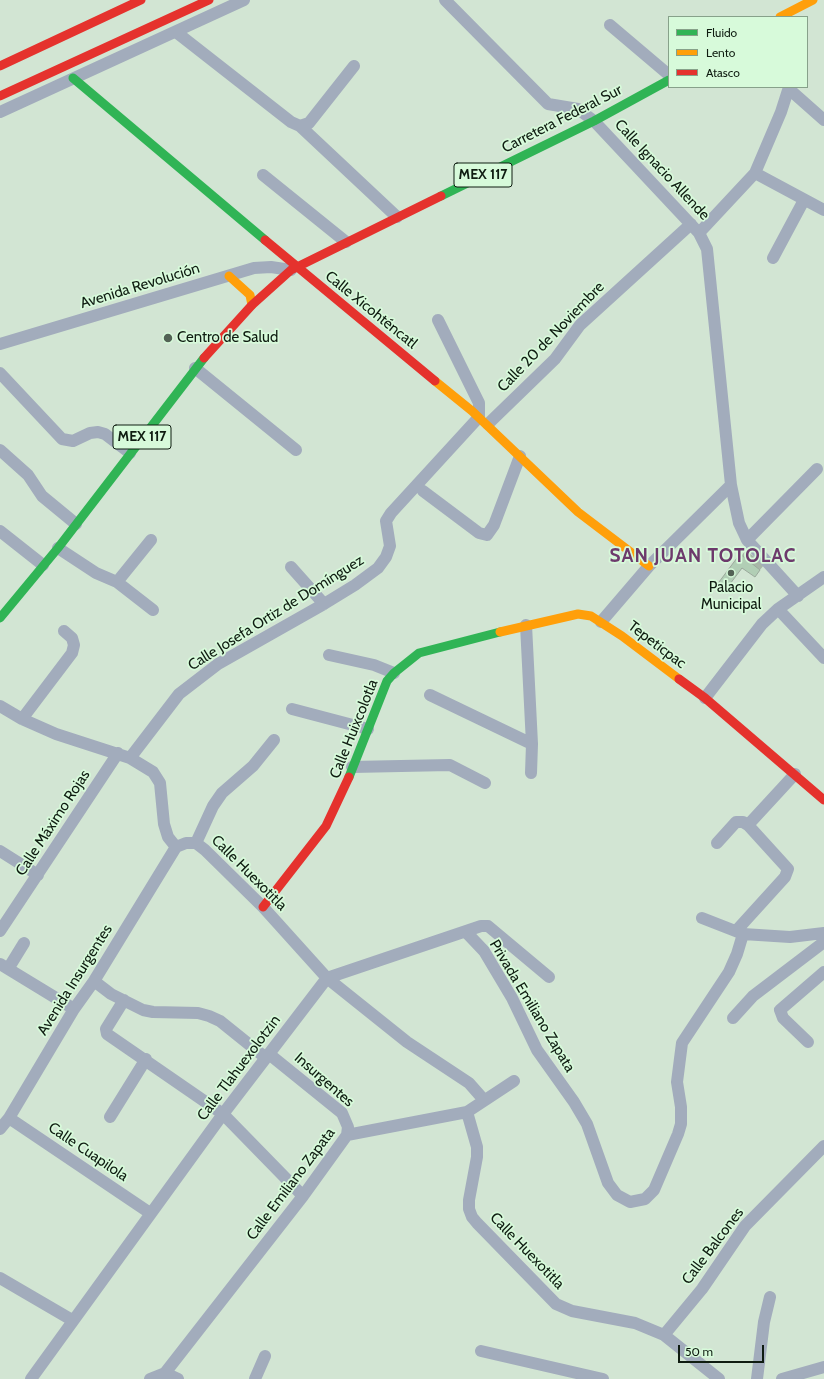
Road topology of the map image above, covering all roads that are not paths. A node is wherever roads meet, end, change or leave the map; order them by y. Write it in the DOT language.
graph roads {
  1 [pos="142,0"];
  2 [pos="209,0"];
  3 [pos="244,0"];
  4 [pos="445,0"];
  5 [pos="792,0"];
  6 [pos="813,0"];
  7 [pos="781,16"];
  8 [pos="782,16"];
  9 [pos="610,25"];
  10 [pos="176,32"];
  11 [pos="0,66"];
  12 [pos="354,66"];
  13 [pos="668,74"];
  14 [pos="73,78"];
  15 [pos="668,81"];
  16 [pos="789,88"];
  17 [pos="0,96"];
  18 [pos="0,112"];
  19 [pos="824,120"];
  20 [pos="594,121"];
  21 [pos="300,126"];
  22 [pos="755,173"];
  23 [pos="264,175"];
  24 [pos="804,200"];
  25 [pos="824,210"];
  26 [pos="397,217"];
  27 [pos="691,224"];
  28 [pos="699,233"];
  29 [pos="346,242"];
  30 [pos="773,258"];
  31 [pos="293,268"];
  32 [pos="229,276"];
  33 [pos="252,305"];
  34 [pos="438,320"];
  35 [pos="0,344"];
  36 [pos="195,368"];
  37 [pos="0,373"];
  38 [pos="484,421"];
  39 [pos="0,450"];
  40 [pos="296,450"];
  41 [pos="130,453"];
  42 [pos="520,456"];
  43 [pos="817,469"];
  44 [pos="731,485"];
  45 [pos="423,491"];
  46 [pos="76,524"];
  47 [pos="0,531"];
  48 [pos="152,540"];
  49 [pos="747,540"];
  50 [pos="58,548"];
  51 [pos="44,566"];
  52 [pos="649,566"];
  53 [pos="291,567"];
  54 [pos="824,577"];
  55 [pos="117,582"];
  56 [pos="798,596"];
  57 [pos="324,604"];
  58 [pos="778,609"];
  59 [pos="153,610"];
  60 [pos="0,618"];
  61 [pos="596,619"];
  62 [pos="526,625"];
  63 [pos="64,631"];
  64 [pos="329,655"];
  65 [pos="824,658"];
  66 [pos="394,673"];
  67 [pos="430,695"];
  68 [pos="705,698"];
  69 [pos="0,706"];
  70 [pos="292,709"];
  71 [pos="22,720"];
  72 [pos="368,729"];
  73 [pos="274,740"];
  74 [pos="532,744"];
  75 [pos="118,753"];
  76 [pos="130,758"];
  77 [pos="352,767"];
  78 [pos="531,773"];
  79 [pos="795,774"];
  80 [pos="485,783"];
  81 [pos="824,800"];
  82 [pos="748,825"];
  83 [pos="196,843"];
  84 [pos="717,843"];
  85 [pos="176,847"];
  86 [pos="0,852"];
  87 [pos="38,875"];
  88 [pos="263,907"];
  89 [pos="702,918"];
  90 [pos="0,931"];
  91 [pos="466,932"];
  92 [pos="739,933"];
  93 [pos="824,933"];
  94 [pos="824,942"];
  95 [pos="24,943"];
  96 [pos="4,966"];
  97 [pos="824,972"];
  98 [pos="549,977"];
  99 [pos="327,978"];
  100 [pos="94,981"];
  101 [pos="124,1000"];
  102 [pos="74,1009"];
  103 [pos="733,1018"];
  104 [pos="808,1042"];
  105 [pos="268,1056"];
  106 [pos="146,1060"];
  107 [pos="514,1081"];
  108 [pos="484,1100"];
  109 [pos="467,1112"];
  110 [pos="223,1114"];
  111 [pos="110,1117"];
  112 [pos="2,1125"];
  113 [pos="347,1135"];
  114 [pos="824,1146"];
  115 [pos="303,1196"];
  116 [pos="150,1213"];
  117 [pos="0,1278"];
  118 [pos="770,1297"];
  119 [pos="72,1320"];
  120 [pos="664,1334"];
  121 [pos="482,1352"];
  122 [pos="265,1356"];
  123 [pos="824,1367"];
  124 [pos="165,1373"];
  125 [pos="30,1379"];
  126 [pos="150,1379"];
  127 [pos="178,1379"];
  128 [pos="255,1379"];
  129 [pos="603,1379"];
  130 [pos="719,1379"];
  131 [pos="757,1379"];
  132 [pos="782,1379"];
  1 -- 11 [label="main road"];
  2 -- 17 [label="main road"];
  3 -- 10 [label="street"];
  4 -- 20 [label="street, Calle Ignacio Allende"];
  5 -- 7 [label="street"];
  6 -- 8 [label="main road"];
  9 -- 13 [label="street"];
  10 -- 14 [label="street"];
  10 -- 21 [label="street"];
  12 -- 21 [label="street"];
  14 -- 18 [label="street"];
  14 -- 31 [label="main road, Calle Xicohténcatl"];
  15 -- 20 [label="main road, Carretera Federal Sur / MEX 117"];
  16 -- 19 [label="street"];
  16 -- 22 [label="street"];
  20 -- 26 [label="main road, Carretera Federal Sur / MEX 117"];
  20 -- 27 [label="street, Calle Ignacio Allende"];
  21 -- 26 [label="street"];
  22 -- 24 [label="street"];
  22 -- 28 [label="street"];
  23 -- 29 [label="street"];
  24 -- 25 [label="street"];
  24 -- 30 [label="street"];
  26 -- 29 [label="main road, Carretera Federal Sur / MEX 117"];
  27 -- 28 [label="street, Calle Ignacio Allende"];
  27 -- 38 [label="street, Calle 20 de Noviembre"];
  28 -- 44 [label="street, Calle Ignacio Allende"];
  29 -- 31 [label="main road, Carretera Federal Sur / MEX 117"];
  31 -- 32 [label="street, Avenida Revolución"];
  31 -- 33 [label="main road, MEX 117"];
  31 -- 38 [label="main road, Calle Xicohténcatl"];
  32 -- 33 [label="main road"];
  32 -- 35 [label="street, Avenida Revolución"];
  33 -- 36 [label="main road, MEX 117"];
  34 -- 38 [label="street"];
  36 -- 40 [label="street"];
  36 -- 41 [label="main road, MEX 117"];
  37 -- 41 [label="street"];
  38 -- 42 [label="main road, Calle Xicohténcatl"];
  38 -- 57 [label="street, Calle Josefa Ortiz de Domínguez"];
  39 -- 46 [label="street"];
  41 -- 46 [label="main road, MEX 117"];
  42 -- 45 [label="street"];
  42 -- 52 [label="main road, Calle Xicohténcatl"];
  43 -- 49 [label="street"];
  44 -- 49 [label="street, Calle Ignacio Allende"];
  44 -- 52 [label="street"];
  46 -- 50 [label="main road, MEX 117"];
  47 -- 51 [label="street"];
  48 -- 55 [label="street"];
  49 -- 56 [label="street, Calle Ignacio Allende"];
  50 -- 51 [label="main road, MEX 117"];
  50 -- 55 [label="street"];
  51 -- 60 [label="main road, MEX 117"];
  52 -- 61 [label="street"];
  53 -- 57 [label="street"];
  54 -- 56 [label="street"];
  55 -- 59 [label="street"];
  56 -- 58 [label="street"];
  57 -- 76 [label="street, Calle Josefa Ortiz de Domínguez"];
  58 -- 65 [label="street"];
  58 -- 68 [label="street"];
  61 -- 62 [label="main road, Calle Huixcolotla"];
  61 -- 68 [label="main road, Tepeticpac"];
  62 -- 66 [label="main road, Calle Huixcolotla"];
  62 -- 74 [label="street"];
  63 -- 71 [label="street"];
  64 -- 66 [label="street"];
  66 -- 72 [label="main road, Calle Huixcolotla"];
  67 -- 74 [label="street"];
  68 -- 79 [label="main road, Tepeticpac"];
  69 -- 71 [label="street"];
  70 -- 72 [label="street"];
  71 -- 75 [label="street"];
  72 -- 77 [label="main road, Calle Huixcolotla"];
  73 -- 83 [label="street"];
  74 -- 78 [label="street"];
  75 -- 76 [label="street"];
  75 -- 87 [label="street, Calle Máximo Rojas"];
  76 -- 85 [label="street"];
  77 -- 80 [label="street"];
  77 -- 88 [label="main road, Calle Huixcolotla"];
  79 -- 81 [label="main road, Tepeticpac"];
  79 -- 82 [label="street"];
  82 -- 84 [label="street"];
  82 -- 92 [label="street"];
  83 -- 85 [label="street, Calle Huexotitla"];
  83 -- 88 [label="street, Calle Huexotitla"];
  85 -- 100 [label="street, Avenida Insurgentes"];
  86 -- 87 [label="street"];
  87 -- 90 [label="street, Calle Máximo Rojas"];
  88 -- 99 [label="street, Calle Huexotitla"];
  89 -- 92 [label="street"];
  91 -- 92 [label="street, Privada Emiliano Zapata"];
  91 -- 98 [label="street"];
  91 -- 99 [label="street"];
  92 -- 93 [label="street"];
  94 -- 103 [label="street"];
  95 -- 96 [label="street"];
  96 -- 102 [label="street"];
  97 -- 104 [label="street"];
  99 -- 105 [label="street, Calle Tlahuexolotzin"];
  99 -- 108 [label="street, Calle Huexotitla"];
  100 -- 101 [label="street, Insurgentes"];
  100 -- 102 [label="street, Avenida Insurgentes"];
  101 -- 105 [label="street, Insurgentes"];
  101 -- 106 [label="street"];
  102 -- 112 [label="street, Avenida Insurgentes"];
  105 -- 110 [label="street, Calle Tlahuexolotzin"];
  105 -- 113 [label="street, Insurgentes"];
  106 -- 110 [label="street"];
  106 -- 111 [label="street"];
  107 -- 108 [label="street, Calle Emiliano Zapata"];
  108 -- 109 [label="street, Calle Emiliano Zapata"];
  109 -- 113 [label="street, Calle Emiliano Zapata"];
  109 -- 120 [label="street, Calle Huexotitla"];
  110 -- 115 [label="street"];
  110 -- 116 [label="street, Calle Tlahuexolotzin"];
  112 -- 116 [label="street, Calle Cuapilola"];
  113 -- 115 [label="street, Calle Emiliano Zapata"];
  114 -- 120 [label="street, Calle Balcones"];
  115 -- 124 [label="street, Calle Emiliano Zapata"];
  116 -- 119 [label="street, Calle Tlahuexolotzin"];
  117 -- 119 [label="street"];
  118 -- 131 [label="street"];
  119 -- 125 [label="street, Calle Tlahuexolotzin"];
  120 -- 130 [label="street, Calle Huexotitla"];
  121 -- 129 [label="street"];
  122 -- 128 [label="street"];
  123 -- 132 [label="street"];
  124 -- 126 [label="street"];
  124 -- 127 [label="street"];
}
